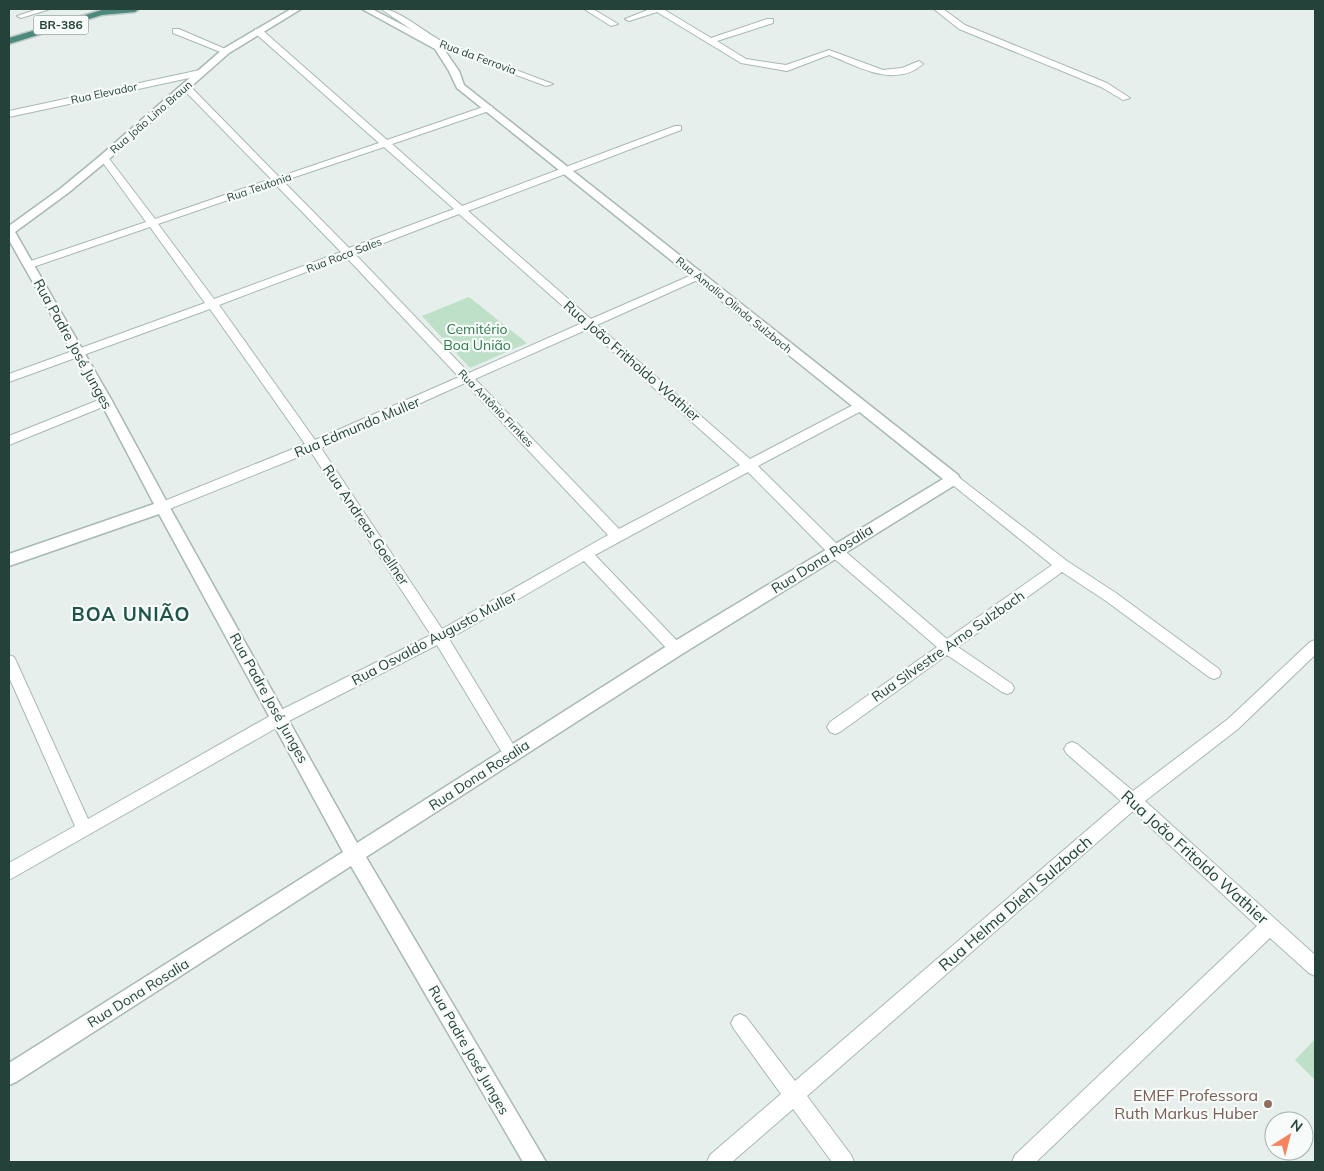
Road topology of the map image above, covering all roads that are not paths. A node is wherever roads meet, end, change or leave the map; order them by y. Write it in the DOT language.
graph roads {
  1 [pos="46,9"];
  2 [pos="113,9"];
  3 [pos="135,9"];
  4 [pos="297,9"];
  5 [pos="366,9"];
  6 [pos="385,9"];
  7 [pos="588,9"];
  8 [pos="658,9"];
  9 [pos="938,9"];
  10 [pos="92,12"];
  11 [pos="21,16"];
  12 [pos="629,19"];
  13 [pos="770,21"];
  14 [pos="614,24"];
  15 [pos="176,31"];
  16 [pos="258,31"];
  17 [pos="9,34"];
  18 [pos="9,41"];
  19 [pos="710,41"];
  20 [pos="440,46"];
  21 [pos="226,50"];
  22 [pos="919,64"];
  23 [pos="200,73"];
  24 [pos="549,84"];
  25 [pos="186,87"];
  26 [pos="1126,98"];
  27 [pos="489,108"];
  28 [pos="9,114"];
  29 [pos="678,128"];
  30 [pos="387,144"];
  31 [pos="104,158"];
  32 [pos="568,171"];
  33 [pos="278,181"];
  34 [pos="459,210"];
  35 [pos="153,223"];
  36 [pos="9,230"];
  37 [pos="348,253"];
  38 [pos="29,265"];
  39 [pos="698,276"];
  40 [pos="212,304"];
  41 [pos="590,324"];
  42 [pos="77,352"];
  43 [pos="9,378"];
  44 [pos="467,378"];
  45 [pos="106,401"];
  46 [pos="861,406"];
  47 [pos="9,442"];
  48 [pos="313,446"];
  49 [pos="750,466"];
  50 [pos="953,479"];
  51 [pos="162,507"];
  52 [pos="617,536"];
  53 [pos="835,550"];
  54 [pos="586,554"];
  55 [pos="9,560"];
  56 [pos="1062,565"];
  57 [pos="440,637"];
  58 [pos="1315,646"];
  59 [pos="947,647"];
  60 [pos="676,649"];
  61 [pos="9,660"];
  62 [pos="1214,673"];
  63 [pos="1007,688"];
  64 [pos="280,718"];
  65 [pos="834,727"];
  66 [pos="1072,748"];
  67 [pos="511,754"];
  68 [pos="1133,801"];
  69 [pos="84,829"];
  70 [pos="355,856"];
  71 [pos="9,872"];
  72 [pos="1271,925"];
  73 [pos="1315,967"];
  74 [pos="740,1023"];
  75 [pos="9,1075"];
  76 [pos="793,1096"];
  77 [pos="535,1162"];
  78 [pos="717,1162"];
  79 [pos="844,1162"];
  80 [pos="1022,1162"];
  1 -- 11 [label="street"];
  2 -- 10 [label="highway, BR-386"];
  3 -- 10 [label="highway"];
  4 -- 16 [label="street, Rua João Lino Braun"];
  5 -- 20 [label="street, Rua Amalia Olinda Sulzbach"];
  6 -- 20 [label="street, Rua da Ferrovia"];
  7 -- 14 [label="street"];
  8 -- 12 [label="street"];
  8 -- 19 [label="street"];
  9 -- 26 [label="street"];
  10 -- 17 [label="highway, BR-386"];
  10 -- 18 [label="highway, BR-386"];
  13 -- 19 [label="street"];
  15 -- 21 [label="street"];
  16 -- 21 [label="street, Rua João Lino Braun"];
  16 -- 30 [label="street, Rua João Fritholdo Wathier"];
  19 -- 22 [label="street"];
  20 -- 24 [label="street, Rua da Ferrovia"];
  20 -- 27 [label="street, Rua Amalia Olinda Sulzbach"];
  21 -- 23 [label="street, Rua João Lino Braun"];
  23 -- 25 [label="street, Rua João Lino Braun"];
  23 -- 28 [label="street, Rua Elevador"];
  25 -- 31 [label="street, Rua João Lino Braun"];
  25 -- 33 [label="street, Rua Antônio Firnkes"];
  27 -- 30 [label="street, Rua Teutonia"];
  27 -- 32 [label="street, Rua Amalia Olinda Sulzbach"];
  29 -- 32 [label="street, Rua Roca Sales"];
  30 -- 33 [label="street, Rua Teutonia"];
  30 -- 34 [label="street, Rua João Fritholdo Wathier"];
  31 -- 35 [label="street, Rua Andreas Goellner"];
  31 -- 36 [label="street, Rua João Lino Braun"];
  32 -- 34 [label="street, Rua Roca Sales"];
  32 -- 39 [label="street, Rua Amalia Olinda Sulzbach"];
  33 -- 35 [label="street, Rua Teutonia"];
  33 -- 37 [label="street, Rua Antônio Firnkes"];
  34 -- 37 [label="street, Rua Roca Sales"];
  34 -- 41 [label="street, Rua João Fritholdo Wathier"];
  35 -- 38 [label="street, Rua Teutonia"];
  35 -- 40 [label="street, Rua Andreas Goellner"];
  36 -- 38 [label="street, Rua Padre José Junges"];
  37 -- 40 [label="street, Rua Roca Sales"];
  37 -- 44 [label="street, Rua Antônio Firnkes"];
  38 -- 42 [label="street, Rua Padre José Junges"];
  39 -- 41 [label="street, Rua Edmundo Muller"];
  39 -- 46 [label="street, Rua Amalia Olinda Sulzbach"];
  40 -- 42 [label="street, Rua Roca Sales"];
  40 -- 48 [label="street, Rua Andreas Goellner"];
  41 -- 44 [label="street, Rua Edmundo Muller"];
  41 -- 49 [label="street, Rua João Fritholdo Wathier"];
  42 -- 43 [label="street, Rua Roca Sales"];
  42 -- 45 [label="street, Rua Padre José Junges"];
  44 -- 48 [label="street, Rua Edmundo Muller"];
  44 -- 52 [label="street, Rua Antônio Firnkes"];
  45 -- 47 [label="street"];
  45 -- 51 [label="street, Rua Padre José Junges"];
  46 -- 49 [label="street, Rua Osvaldo Augusto Muller"];
  46 -- 50 [label="street, Rua Amalia Olinda Sulzbach"];
  48 -- 51 [label="street, Rua Edmundo Muller"];
  48 -- 57 [label="street, Rua Andreas Goellner"];
  49 -- 52 [label="street, Rua Osvaldo Augusto Muller"];
  49 -- 53 [label="street, Rua João Fritholdo Wathier"];
  50 -- 53 [label="street, Rua Dona Rosalia"];
  50 -- 56 [label="street, Rua Amalia Olinda Sulzbach"];
  51 -- 55 [label="street, Rua Edmundo Muller"];
  51 -- 64 [label="street, Rua Padre José Junges"];
  52 -- 54 [label="street, Rua Osvaldo Augusto Muller"];
  53 -- 59 [label="street, Rua João Fritholdo Wathier"];
  53 -- 60 [label="street, Rua Dona Rosalia"];
  54 -- 57 [label="street, Rua Osvaldo Augusto Muller"];
  54 -- 60 [label="street"];
  56 -- 59 [label="street, Rua Silvestre Arno Sulzbach"];
  56 -- 62 [label="street, Rua Amalia Olinda Sulzbach"];
  57 -- 64 [label="street, Rua Osvaldo Augusto Muller"];
  57 -- 67 [label="street, Rua Andreas Goellner"];
  58 -- 68 [label="street, Rua Helma Diehl Sulzbach"];
  59 -- 63 [label="street, Rua João Fritholdo Wathier"];
  59 -- 65 [label="street, Rua Silvestre Arno Sulzbach"];
  60 -- 67 [label="street, Rua Dona Rosalia"];
  61 -- 69 [label="street"];
  64 -- 69 [label="street, Rua Osvaldo Augusto Muller"];
  64 -- 70 [label="street, Rua Padre José Junges"];
  66 -- 68 [label="street, Rua João Fritoldo Wathier"];
  67 -- 70 [label="street, Rua Dona Rosalia"];
  68 -- 72 [label="street, Rua João Fritoldo Wathier"];
  68 -- 76 [label="street, Rua Helma Diehl Sulzbach"];
  69 -- 71 [label="street, Rua Osvaldo Augusto Muller"];
  70 -- 75 [label="street, Rua Dona Rosalia"];
  70 -- 77 [label="street, Rua Padre José Junges"];
  72 -- 73 [label="street, Rua João Fritoldo Wathier"];
  72 -- 80 [label="street"];
  74 -- 76 [label="street"];
  76 -- 78 [label="street, Rua Helma Diehl Sulzbach"];
  76 -- 79 [label="street"];
}
